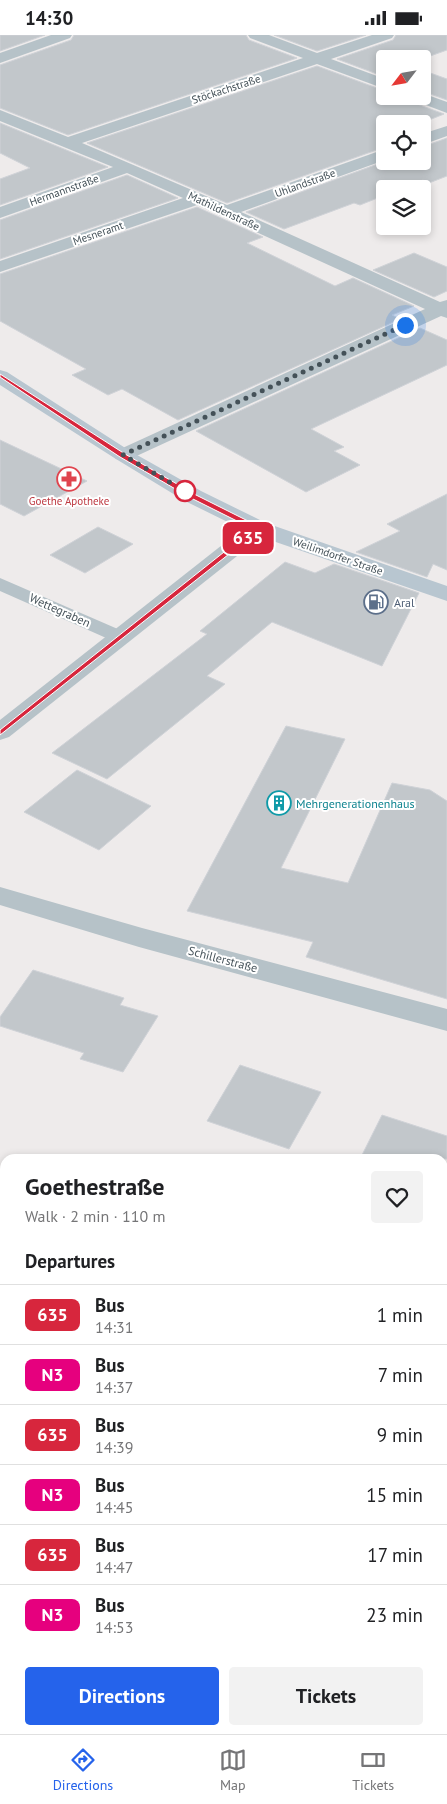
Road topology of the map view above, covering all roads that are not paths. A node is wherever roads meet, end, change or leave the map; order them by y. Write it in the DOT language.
graph roads {
  1 [pos="65,35"];
  2 [pos="255,35"];
  3 [pos="387,35"];
  4 [pos="2,56"];
  5 [pos="318,58"];
  6 [pos="376,81"];
  7 [pos="431,102"];
  8 [pos="447,108"];
  9 [pos="0,115"];
  10 [pos="447,131"];
  11 [pos="431,137"];
  12 [pos="65,143"];
  13 [pos="376,157"];
  14 [pos="128,167"];
  15 [pos="197,199"];
  16 [pos="225,212"];
  17 [pos="0,213"];
  18 [pos="0,267"];
  19 [pos="445,309"];
  20 [pos="0,376"];
  21 [pos="123,455"];
  22 [pos="258,528"];
  23 [pos="0,584"];
  24 [pos="447,594"];
  25 [pos="120,637"];
  26 [pos="0,732"];
  27 [pos="0,896"];
  28 [pos="447,1020"];
  1 -- 4 [label="street"];
  2 -- 5 [label="street"];
  3 -- 5 [label="street, Stöckachstraße"];
  5 -- 6 [label="street"];
  5 -- 12 [label="street, Stöckachstraße"];
  7 -- 8 [label="street"];
  9 -- 12 [label="street, Mathildenstraße"];
  10 -- 11 [label="street"];
  12 -- 14 [label="street, Mathildenstraße"];
  13 -- 16 [label="street, Uhlandstraße"];
  14 -- 15 [label="street, Mathildenstraße"];
  14 -- 17 [label="street, Hermannstraße"];
  15 -- 16 [label="street, Mathildenstraße"];
  15 -- 18 [label="street, Mesneramt"];
  16 -- 19 [label="street, Mathildenstraße"];
  19 -- 21 [label="street"];
  20 -- 21 [label="main road, Weilimdorfer Straße"];
  21 -- 22 [label="main road, Weilimdorfer Straße"];
  22 -- 24 [label="main road, Weilimdorfer Straße"];
  22 -- 25 [label="street"];
  23 -- 25 [label="lane, Wettegraben"];
  25 -- 26 [label="street"];
  27 -- 28 [label="street, Schillerstraße"];
}
